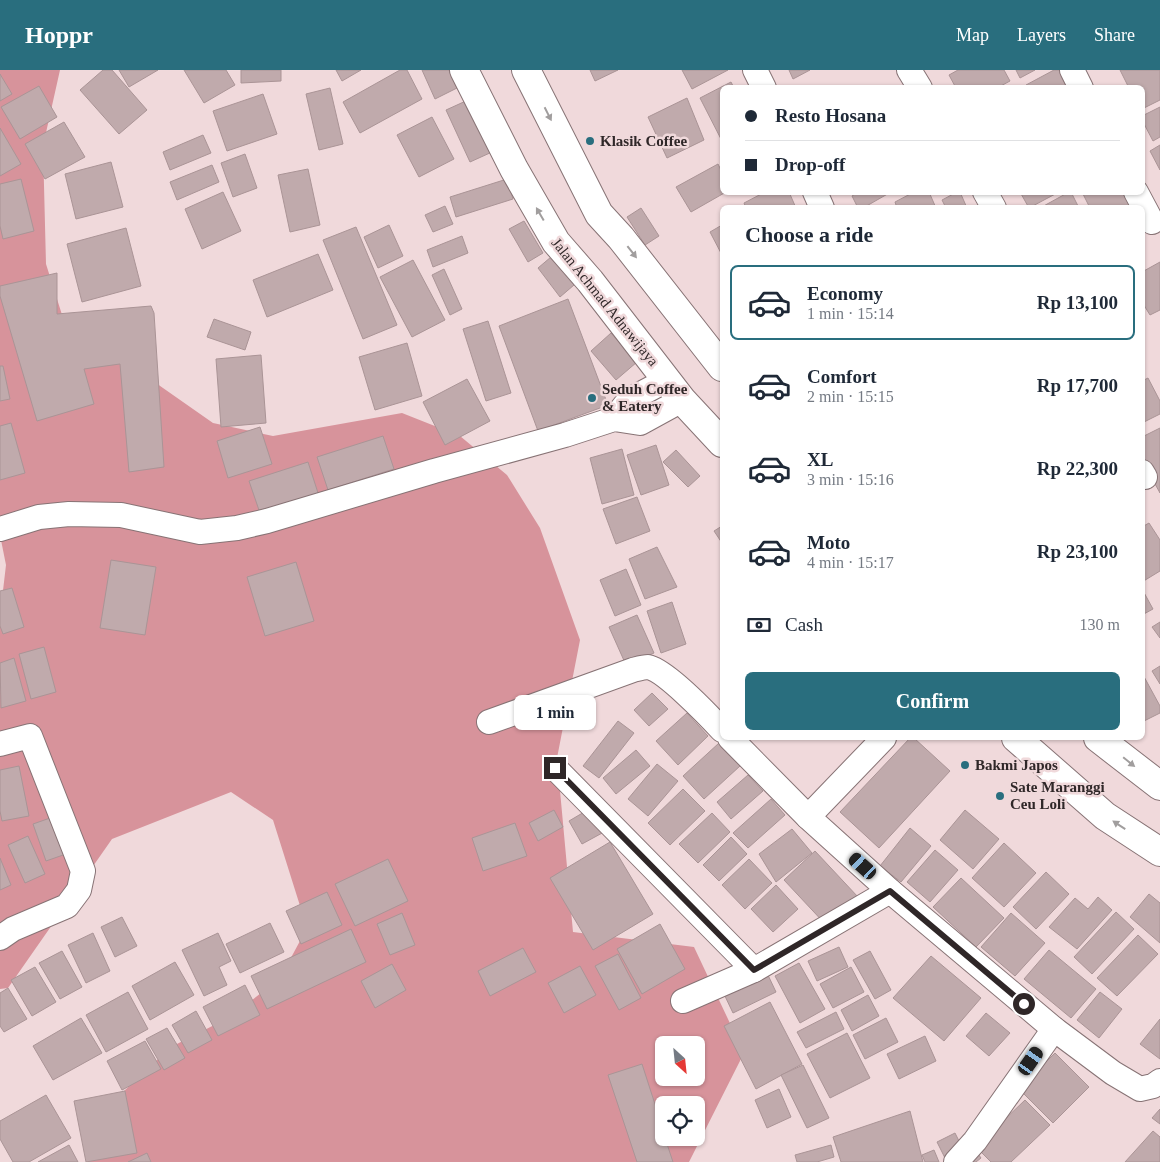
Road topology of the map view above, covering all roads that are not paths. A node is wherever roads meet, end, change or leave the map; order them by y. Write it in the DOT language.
graph roads {
  1 [pos="464,70"];
  2 [pos="526,70"];
  3 [pos="755,70"];
  4 [pos="909,70"];
  5 [pos="1072,70"];
  6 [pos="762,85"];
  7 [pos="918,85"];
  8 [pos="1080,85"];
  9 [pos="1145,210"];
  10 [pos="1151,222"];
  11 [pos="720,364"];
  12 [pos="674,390"];
  13 [pos="720,441"];
  14 [pos="0,529"];
  15 [pos="489,722"];
  16 [pos="720,728"];
  17 [pos="732,740"];
  18 [pos="882,740"];
  19 [pos="1018,740"];
  20 [pos="1101,740"];
  21 [pos="0,744"];
  22 [pos="555,768"];
  23 [pos="1158,782"];
  24 [pos="808,817"];
  25 [pos="1160,852"];
  26 [pos="890,891"];
  27 [pos="4,933"];
  28 [pos="754,970"];
  29 [pos="683,1000"];
  30 [pos="1054,1029"];
  31 [pos="1160,1081"];
  32 [pos="956,1162"];
  12 -- 1 [label="main road, Jalan Achmad Adnawijaya, one-way"];
  2 -- 11 [label="main road, one-way"];
  3 -- 6 [label="street"];
  4 -- 7 [label="street"];
  5 -- 8 [label="street"];
  9 -- 10 [label="street"];
  12 -- 13 [label="main road, Jalan Achmad Adnawijaya"];
  12 -- 14 [label="street"];
  15 -- 16 [label="street"];
  17 -- 24 [label="street"];
  18 -- 24 [label="street"];
  25 -- 19 [label="main road, one-way"];
  20 -- 23 [label="main road, one-way"];
  21 -- 27 [label="street"];
  22 -- 28 [label="street"];
  24 -- 26 [label="street"];
  26 -- 28 [label="street"];
  26 -- 30 [label="street"];
  28 -- 29 [label="street"];
  30 -- 31 [label="street"];
  30 -- 32 [label="street"];
}
